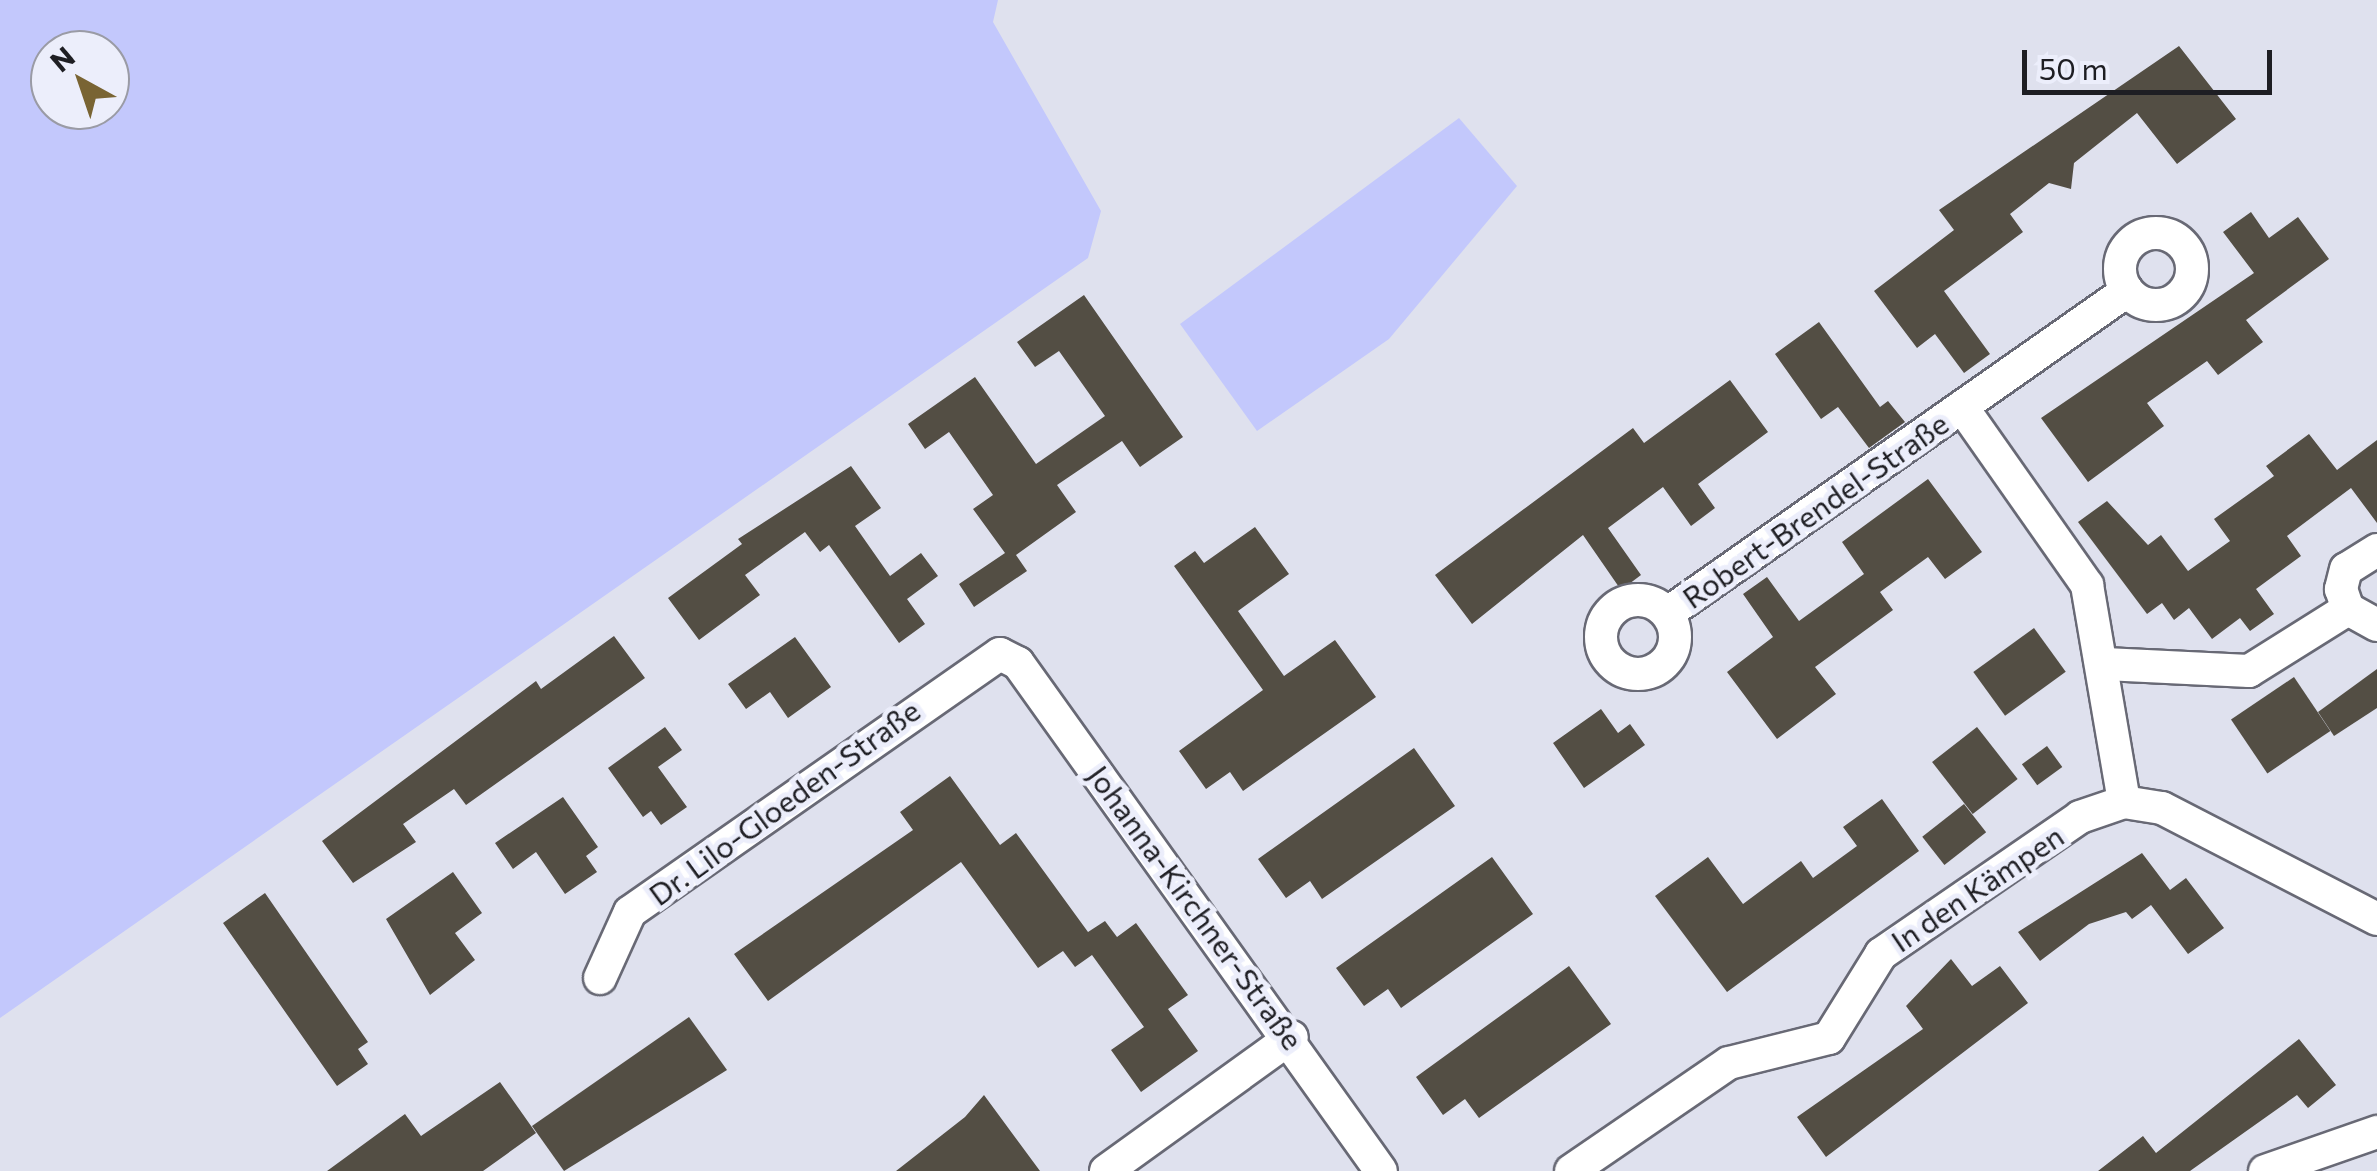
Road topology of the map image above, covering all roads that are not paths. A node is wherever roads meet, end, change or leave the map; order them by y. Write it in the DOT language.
graph roads {
  1 [pos="2126,290"];
  2 [pos="1962,407"];
  3 [pos="2377,550"];
  4 [pos="2348,609"];
  5 [pos="1668,614"];
  6 [pos="2377,625"];
  7 [pos="1000,654"];
  8 [pos="2104,664"];
  9 [pos="2124,802"];
  10 [pos="2377,919"];
  11 [pos="600,978"];
  12 [pos="1292,1038"];
  13 [pos="2377,1132"];
  14 [pos="1106,1171"];
  15 [pos="1381,1171"];
  16 [pos="1572,1171"];
  17 [pos="2266,1171"];
  1 -- 2 [label="street, Robert-Brendel-Straße"];
  2 -- 5 [label="street, Robert-Brendel-Straße"];
  2 -- 8 [label="street, Robert-Brendel-Straße"];
  3 -- 4 [label="street"];
  4 -- 6 [label="street"];
  4 -- 8 [label="street"];
  7 -- 11 [label="street, Dr. Lilo-Gloeden-Straße"];
  7 -- 12 [label="street, Johanna-Kirchner-Straße"];
  8 -- 9 [label="street, Robert-Brendel-Straße"];
  9 -- 10 [label="street"];
  9 -- 16 [label="street, In den Kämpen"];
  12 -- 14 [label="street"];
  12 -- 15 [label="street, Johanna-Kirchner-Straße"];
  13 -- 17 [label="street"];
}
